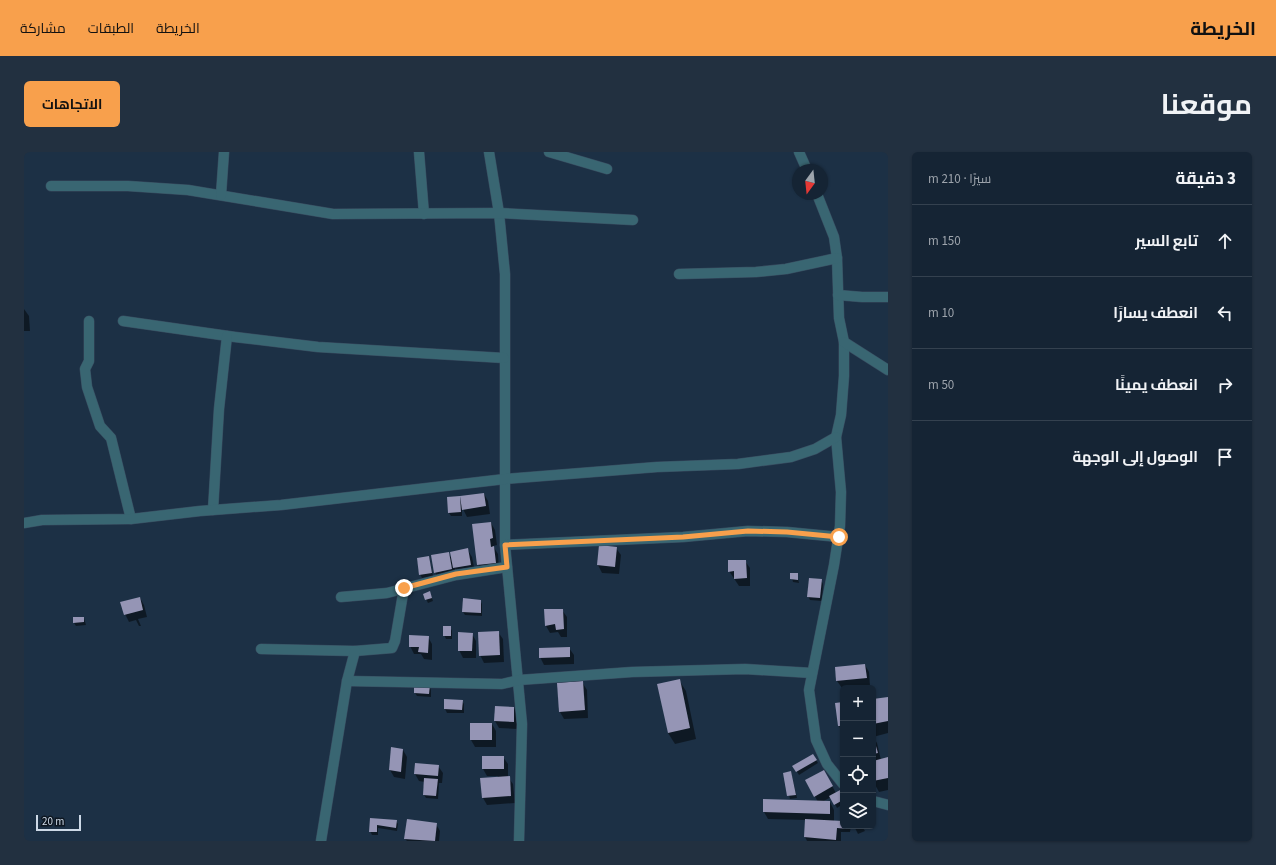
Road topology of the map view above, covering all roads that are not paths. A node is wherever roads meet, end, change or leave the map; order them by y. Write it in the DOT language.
graph roads {
  1 [pos="224,152"];
  2 [pos="419,152"];
  3 [pos="488,152"];
  4 [pos="549,152"];
  5 [pos="799,152"];
  6 [pos="804,164"];
  7 [pos="607,169"];
  8 [pos="51,186"];
  9 [pos="221,195"];
  10 [pos="819,200"];
  11 [pos="499,213"];
  12 [pos="424,214"];
  13 [pos="633,220"];
  14 [pos="837,258"];
  15 [pos="679,274"];
  16 [pos="838,295"];
  17 [pos="888,297"];
  18 [pos="89,320"];
  19 [pos="123,321"];
  20 [pos="226,336"];
  21 [pos="844,342"];
  22 [pos="504,358"];
  23 [pos="888,370"];
  24 [pos="836,437"];
  25 [pos="505,478"];
  26 [pos="213,510"];
  27 [pos="131,519"];
  28 [pos="24,523"];
  29 [pos="839,537"];
  30 [pos="505,545"];
  31 [pos="507,567"];
  32 [pos="404,588"];
  33 [pos="341,597"];
  34 [pos="261,649"];
  35 [pos="355,650"];
  36 [pos="812,673"];
  37 [pos="519,680"];
  38 [pos="347,681"];
  39 [pos="840,780"];
  40 [pos="876,802"];
  41 [pos="888,806"];
  42 [pos="321,841"];
  43 [pos="519,841"];
  1 -- 9 [label="street"];
  2 -- 12 [label="street"];
  3 -- 11 [label="street"];
  4 -- 7 [label="street"];
  5 -- 6 [label="street"];
  8 -- 9 [label="street"];
  9 -- 12 [label="street"];
  10 -- 14 [label="street"];
  11 -- 12 [label="street"];
  11 -- 13 [label="street"];
  11 -- 22 [label="street"];
  14 -- 15 [label="street"];
  14 -- 16 [label="street"];
  16 -- 17 [label="street"];
  16 -- 21 [label="street"];
  18 -- 27 [label="street"];
  19 -- 20 [label="street"];
  20 -- 22 [label="street"];
  20 -- 26 [label="street"];
  21 -- 23 [label="street"];
  21 -- 24 [label="street"];
  22 -- 25 [label="street"];
  24 -- 25 [label="street"];
  24 -- 29 [label="street"];
  25 -- 26 [label="street"];
  25 -- 30 [label="street"];
  26 -- 27 [label="street"];
  27 -- 28 [label="street"];
  29 -- 30 [label="street"];
  29 -- 36 [label="street"];
  30 -- 31 [label="street"];
  31 -- 32 [label="street"];
  31 -- 37 [label="street"];
  32 -- 33 [label="street"];
  32 -- 35 [label="street"];
  34 -- 35 [label="street"];
  35 -- 38 [label="street"];
  36 -- 37 [label="street"];
  36 -- 39 [label="street"];
  37 -- 38 [label="street"];
  37 -- 43 [label="street"];
  38 -- 42 [label="street"];
  40 -- 41 [label="street"];
}
